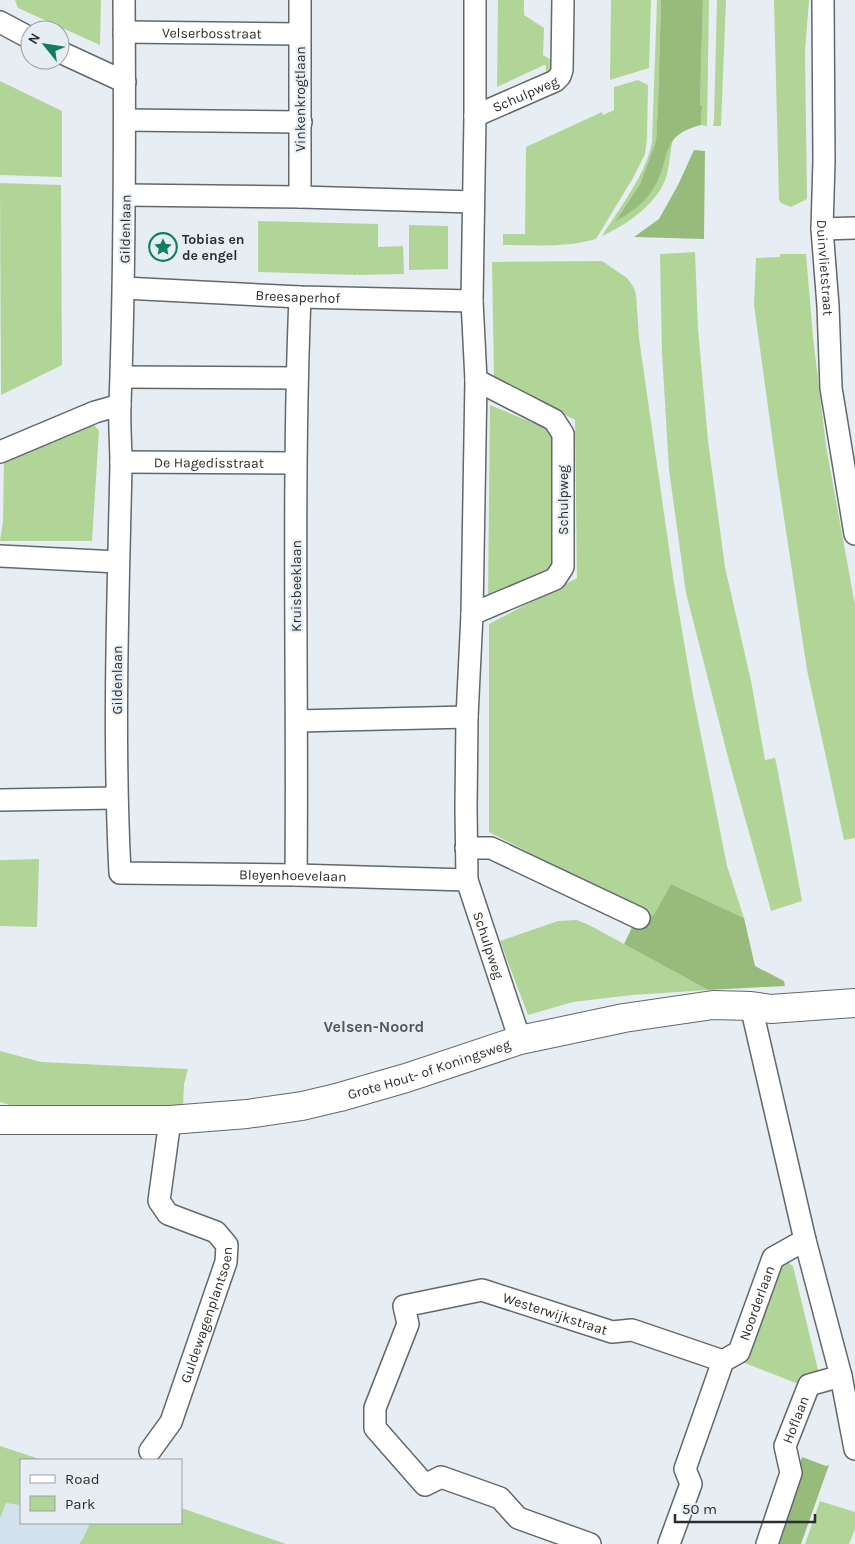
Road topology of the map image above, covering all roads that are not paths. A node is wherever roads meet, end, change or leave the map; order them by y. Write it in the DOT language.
graph roads {
  1 [pos="124,0"];
  2 [pos="300,0"];
  3 [pos="475,0"];
  4 [pos="563,0"];
  5 [pos="823,0"];
  6 [pos="0,22"];
  7 [pos="124,32"];
  8 [pos="20,33"];
  9 [pos="299,34"];
  10 [pos="70,57"];
  11 [pos="125,82"];
  12 [pos="475,116"];
  13 [pos="125,120"];
  14 [pos="301,122"];
  15 [pos="126,195"];
  16 [pos="300,197"];
  17 [pos="472,202"];
  18 [pos="855,228"];
  19 [pos="822,229"];
  20 [pos="124,288"];
  21 [pos="300,297"];
  22 [pos="472,301"];
  23 [pos="122,377"];
  24 [pos="297,378"];
  25 [pos="476,380"];
  26 [pos="120,405"];
  27 [pos="0,452"];
  28 [pos="121,462"];
  29 [pos="295,463"];
  30 [pos="854,526"];
  31 [pos="0,556"];
  32 [pos="118,562"];
  33 [pos="472,614"];
  34 [pos="467,717"];
  35 [pos="297,721"];
  36 [pos="116,798"];
  37 [pos="0,800"];
  38 [pos="466,848"];
  39 [pos="120,873"];
  40 [pos="296,875"];
  41 [pos="466,880"];
  42 [pos="639,918"];
  43 [pos="855,1003"];
  44 [pos="751,1006"];
  45 [pos="520,1040"];
  46 [pos="0,1120"];
  47 [pos="170,1120"];
  48 [pos="805,1240"];
  49 [pos="723,1360"];
  50 [pos="841,1376"];
  51 [pos="855,1449"];
  52 [pos="150,1451"];
  53 [pos="590,1544"];
  54 [pos="669,1544"];
  55 [pos="767,1544"];
  1 -- 7 [label="street, Gildenlaan"];
  2 -- 9 [label="street, Vinkenkrogtlaan"];
  3 -- 12 [label="street, Schulpweg"];
  4 -- 12 [label="street, Schulpweg"];
  5 -- 19 [label="street, Duinvlietstraat"];
  6 -- 8 [label="street"];
  7 -- 9 [label="street, Velserbosstraat"];
  7 -- 11 [label="street, Gildenlaan"];
  9 -- 14 [label="street, Vinkenkrogtlaan"];
  10 -- 11 [label="street"];
  11 -- 13 [label="street, Gildenlaan"];
  12 -- 17 [label="street, Schulpweg"];
  13 -- 14 [label="street"];
  13 -- 15 [label="street, Gildenlaan"];
  14 -- 16 [label="street, Vinkenkrogtlaan"];
  15 -- 16 [label="street"];
  15 -- 20 [label="street, Gildenlaan"];
  16 -- 17 [label="street"];
  17 -- 22 [label="street, Schulpweg"];
  18 -- 19 [label="street"];
  19 -- 30 [label="street, Duinvlietstraat"];
  20 -- 21 [label="street, Breesaperhof"];
  20 -- 23 [label="street, Gildenlaan"];
  21 -- 22 [label="street, Breesaperhof"];
  21 -- 24 [label="street, Kruisbeeklaan"];
  22 -- 25 [label="street, Schulpweg"];
  23 -- 24 [label="street"];
  23 -- 26 [label="street, Gildenlaan"];
  24 -- 29 [label="street, Kruisbeeklaan"];
  25 -- 33 [label="street, Schulpweg"];
  25 -- 33 [label="street, Schulpweg"];
  26 -- 27 [label="street"];
  26 -- 28 [label="street, Gildenlaan"];
  28 -- 29 [label="street, De Hagedisstraat"];
  28 -- 32 [label="street, Gildenlaan"];
  29 -- 35 [label="street, Kruisbeeklaan"];
  31 -- 32 [label="street"];
  32 -- 36 [label="street, Gildenlaan"];
  33 -- 34 [label="street, Schulpweg"];
  34 -- 35 [label="street"];
  34 -- 38 [label="street, Schulpweg"];
  35 -- 40 [label="street, Kruisbeeklaan"];
  36 -- 37 [label="street"];
  36 -- 39 [label="street, Gildenlaan"];
  38 -- 41 [label="street, Schulpweg"];
  38 -- 42 [label="street"];
  39 -- 40 [label="street, Bleyenhoevelaan"];
  40 -- 41 [label="street, Bleyenhoevelaan"];
  41 -- 45 [label="street, Schulpweg"];
  43 -- 44 [label="street, Grote Hout- of Koningsweg"];
  44 -- 45 [label="street, Grote Hout- of Koningsweg"];
  44 -- 48 [label="street"];
  45 -- 47 [label="street, Grote Hout- of Koningsweg"];
  46 -- 47 [label="street, Grote Hout- of Koningsweg"];
  47 -- 52 [label="street, Guldewagenplantsoen"];
  48 -- 49 [label="street, Noorderlaan"];
  48 -- 50 [label="street"];
  49 -- 53 [label="street, Westerwijkstraat"];
  49 -- 54 [label="street"];
  50 -- 51 [label="street"];
  50 -- 55 [label="street, Hoflaan"];
}
